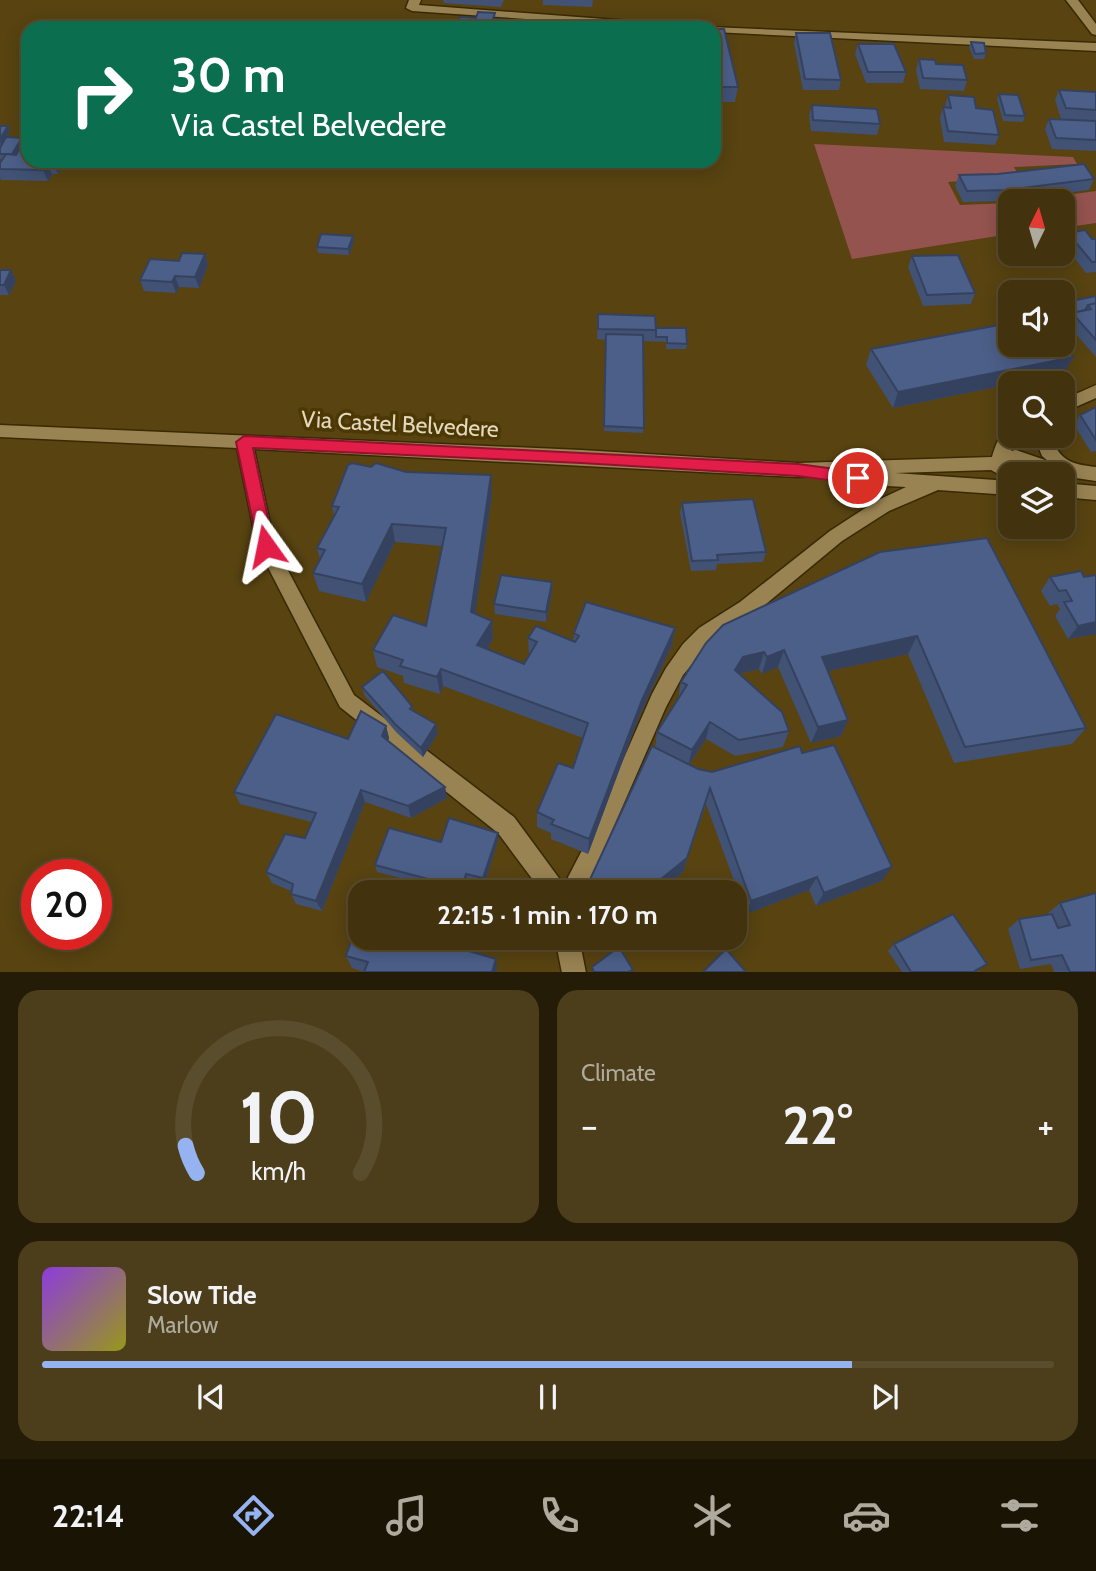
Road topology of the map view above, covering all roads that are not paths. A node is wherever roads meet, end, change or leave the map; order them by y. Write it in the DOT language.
graph roads {
  1 [pos="415,0"];
  2 [pos="1072,0"];
  3 [pos="602,21"];
  4 [pos="721,29"];
  5 [pos="1096,32"];
  6 [pos="1096,47"];
  7 [pos="1096,391"];
  8 [pos="1075,401"];
  9 [pos="0,431"];
  10 [pos="244,442"];
  11 [pos="1047,448"];
  12 [pos="1002,462"];
  13 [pos="1034,462"];
  14 [pos="1059,462"];
  15 [pos="998,463"];
  16 [pos="798,470"];
  17 [pos="1075,470"];
  18 [pos="1096,474"];
  19 [pos="937,483"];
  20 [pos="998,486"];
  21 [pos="1075,491"];
  22 [pos="1096,493"];
  23 [pos="547,880"];
  24 [pos="580,880"];
  25 [pos="569,950"];
  26 [pos="574,972"];
  1 -- 3 [label="street"];
  2 -- 5 [label="street"];
  4 -- 6 [label="street"];
  7 -- 8 [label="street"];
  9 -- 10 [label="street, Via Castel Belvedere"];
  10 -- 16 [label="street, Via Castel Belvedere"];
  10 -- 23 [label="street"];
  11 -- 14 [label="street"];
  12 -- 13 [label="street"];
  15 -- 16 [label="street"];
  16 -- 19 [label="street"];
  17 -- 18 [label="street"];
  19 -- 20 [label="street"];
  19 -- 24 [label="street"];
  21 -- 22 [label="street"];
  25 -- 26 [label="street"];
}
